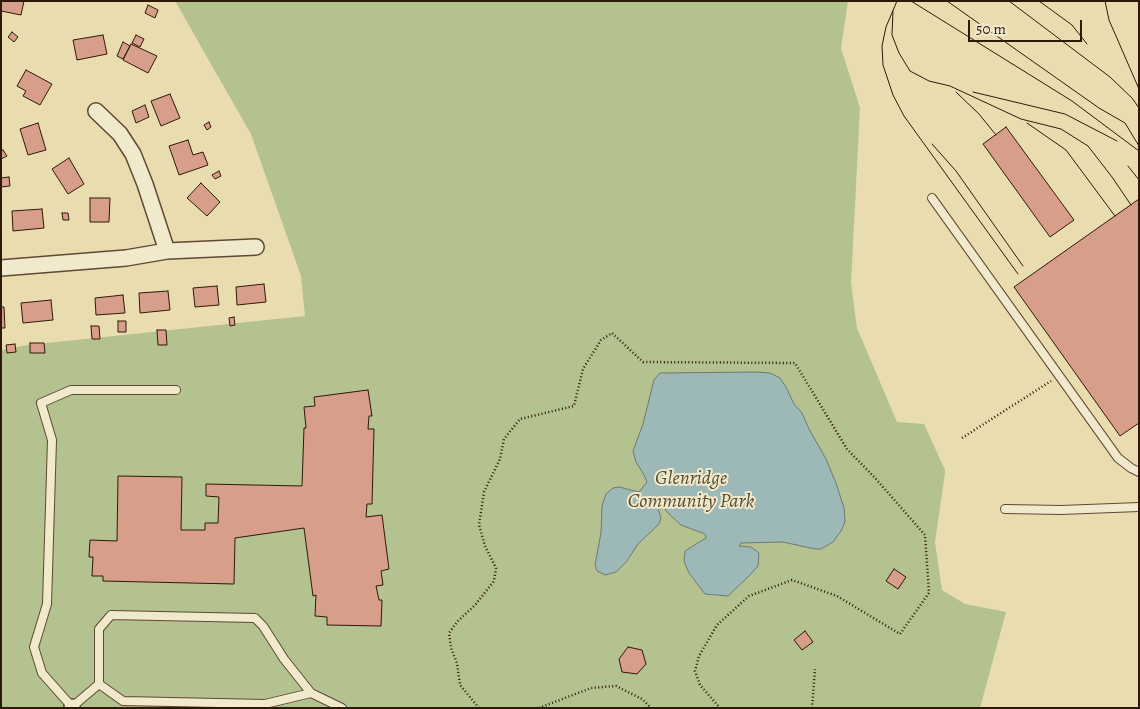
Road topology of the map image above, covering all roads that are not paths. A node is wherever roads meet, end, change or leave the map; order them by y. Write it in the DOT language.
graph roads {
  1 [pos="96,111"];
  2 [pos="932,198"];
  3 [pos="256,247"];
  4 [pos="167,251"];
  5 [pos="1,268"];
  6 [pos="176,390"];
  7 [pos="1139,472"];
  8 [pos="1139,507"];
  9 [pos="1005,510"];
  10 [pos="98,684"];
  11 [pos="311,693"];
  12 [pos="72,708"];
  13 [pos="342,708"];
  1 -- 4 [label="street"];
  2 -- 7 [label="lane"];
  3 -- 4 [label="street"];
  4 -- 5 [label="street"];
  6 -- 12 [label="lane"];
  8 -- 9 [label="lane"];
  10 -- 11 [label="lane"];
  10 -- 11 [label="lane"];
  10 -- 12 [label="lane"];
  11 -- 13 [label="lane"];
}
